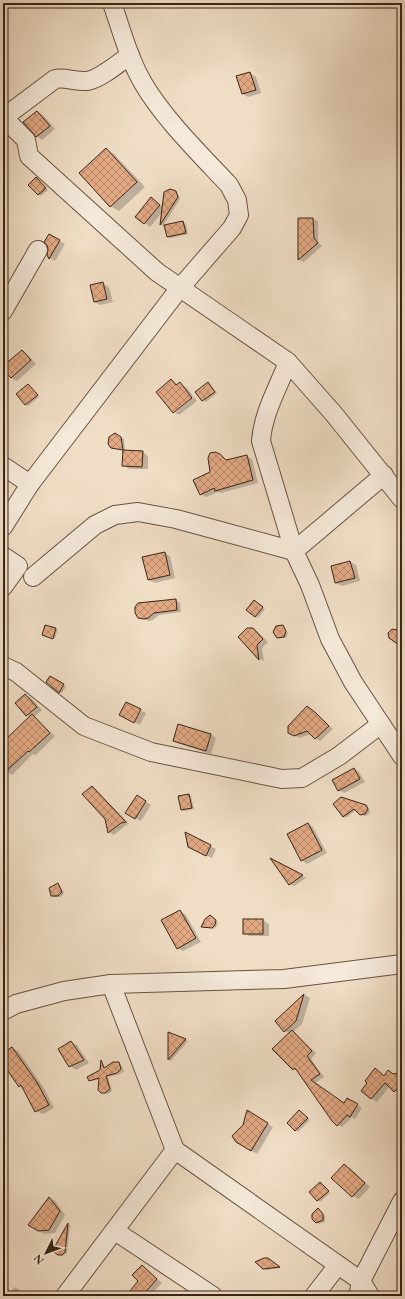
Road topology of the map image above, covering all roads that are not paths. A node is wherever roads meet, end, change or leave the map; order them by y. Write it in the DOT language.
graph roads {
  1 [pos="112,3"];
  2 [pos="130,55"];
  3 [pos="3,118"];
  4 [pos="38,250"];
  5 [pos="179,289"];
  6 [pos="3,310"];
  7 [pos="288,362"];
  8 [pos="3,466"];
  9 [pos="384,475"];
  10 [pos="30,484"];
  11 [pos="402,499"];
  12 [pos="3,527"];
  13 [pos="294,551"];
  14 [pos="3,556"];
  15 [pos="33,577"];
  16 [pos="3,587"];
  17 [pos="3,666"];
  18 [pos="381,724"];
  19 [pos="402,756"];
  20 [pos="402,964"];
  21 [pos="111,984"];
  22 [pos="3,1011"];
  23 [pos="175,1150"];
  24 [pos="402,1201"];
  25 [pos="115,1231"];
  26 [pos="338,1265"];
  27 [pos="194,1291"];
  28 [pos="363,1291"];
  29 [pos="65,1296"];
  30 [pos="213,1296"];
  31 [pos="314,1296"];
  1 -- 2 [label="street"];
  2 -- 3 [label="street"];
  2 -- 5 [label="street"];
  3 -- 5 [label="street"];
  4 -- 6 [label="street"];
  5 -- 7 [label="street"];
  5 -- 10 [label="street"];
  7 -- 9 [label="street"];
  7 -- 13 [label="street"];
  8 -- 10 [label="street"];
  9 -- 11 [label="street"];
  9 -- 13 [label="street"];
  10 -- 12 [label="street"];
  13 -- 15 [label="street"];
  13 -- 18 [label="street"];
  14 -- 16 [label="street"];
  17 -- 18 [label="street"];
  18 -- 19 [label="street"];
  20 -- 21 [label="street"];
  21 -- 22 [label="street"];
  21 -- 23 [label="street"];
  23 -- 25 [label="street"];
  23 -- 26 [label="street"];
  24 -- 28 [label="street"];
  25 -- 27 [label="street"];
  25 -- 29 [label="street"];
  26 -- 28 [label="street"];
  26 -- 31 [label="street"];
  27 -- 30 [label="street"];
}
